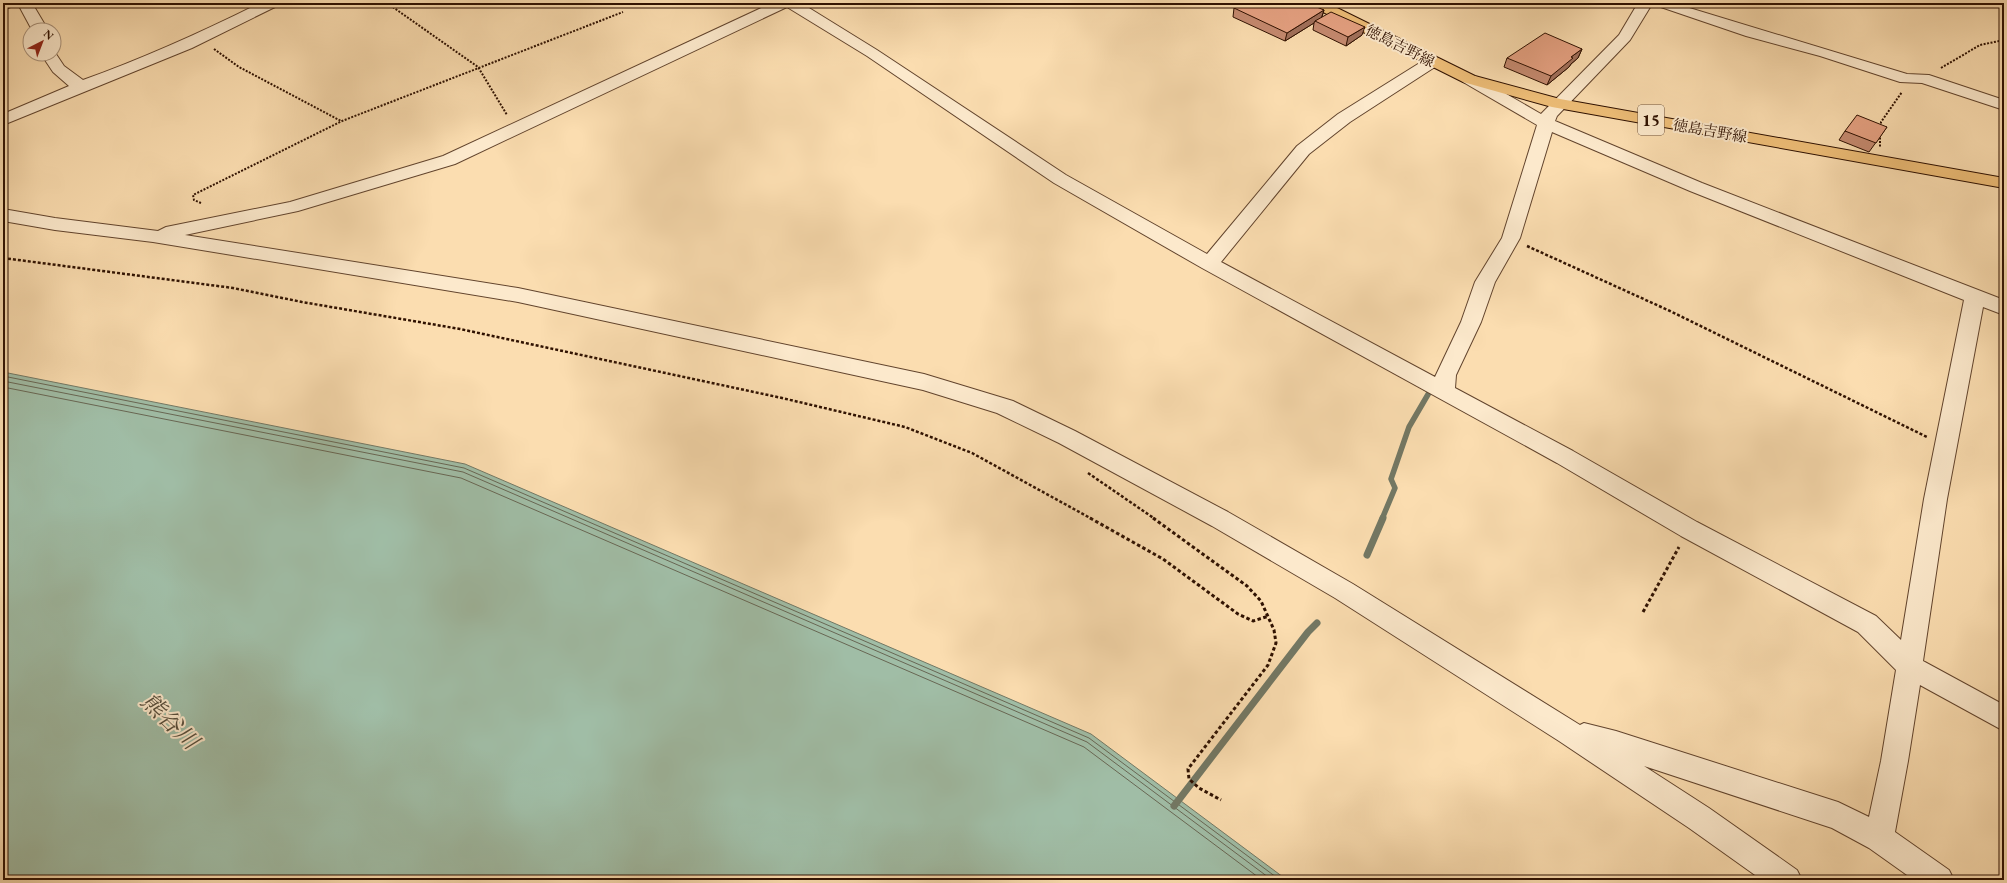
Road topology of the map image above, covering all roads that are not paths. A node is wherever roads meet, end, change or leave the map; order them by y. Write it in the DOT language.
graph roads {
  1 [pos="12,3"];
  2 [pos="25,3"];
  3 [pos="272,3"];
  4 [pos="784,3"];
  5 [pos="791,3"];
  6 [pos="1316,3"];
  7 [pos="1645,3"];
  8 [pos="1658,3"];
  9 [pos="3,6"];
  10 [pos="36,22"];
  11 [pos="52,62"];
  12 [pos="1432,62"];
  13 [pos="1469,79"];
  14 [pos="82,86"];
  15 [pos="1558,104"];
  16 [pos="2004,105"];
  17 [pos="3,120"];
  18 [pos="1547,124"];
  19 [pos="2004,184"];
  20 [pos="3,215"];
  21 [pos="153,236"];
  22 [pos="1209,264"];
  23 [pos="1975,296"];
  24 [pos="2004,308"];
  25 [pos="1444,390"];
  26 [pos="1911,667"];
  27 [pos="2004,719"];
  28 [pos="1568,732"];
  29 [pos="1879,838"];
  30 [pos="1786,880"];
  31 [pos="1939,880"];
  1 -- 9 [label="street"];
  2 -- 10 [label="street"];
  3 -- 14 [label="street"];
  4 -- 21 [label="street"];
  5 -- 22 [label="street"];
  6 -- 12 [label="main road, 徳島吉野線 / 15"];
  7 -- 15 [label="street"];
  8 -- 16 [label="street"];
  11 -- 14 [label="street"];
  12 -- 13 [label="main road, 徳島吉野線 / 15"];
  12 -- 22 [label="street"];
  13 -- 15 [label="main road, 徳島吉野線 / 15"];
  13 -- 18 [label="street"];
  14 -- 17 [label="street"];
  15 -- 18 [label="street"];
  15 -- 19 [label="main road, 徳島吉野線 / 15"];
  18 -- 23 [label="street"];
  18 -- 25 [label="street"];
  20 -- 21 [label="street"];
  21 -- 28 [label="street"];
  22 -- 25 [label="street"];
  23 -- 24 [label="street"];
  23 -- 26 [label="street"];
  25 -- 26 [label="street"];
  26 -- 27 [label="street"];
  26 -- 29 [label="street"];
  28 -- 29 [label="street"];
  28 -- 30 [label="street"];
  29 -- 31 [label="street"];
}
